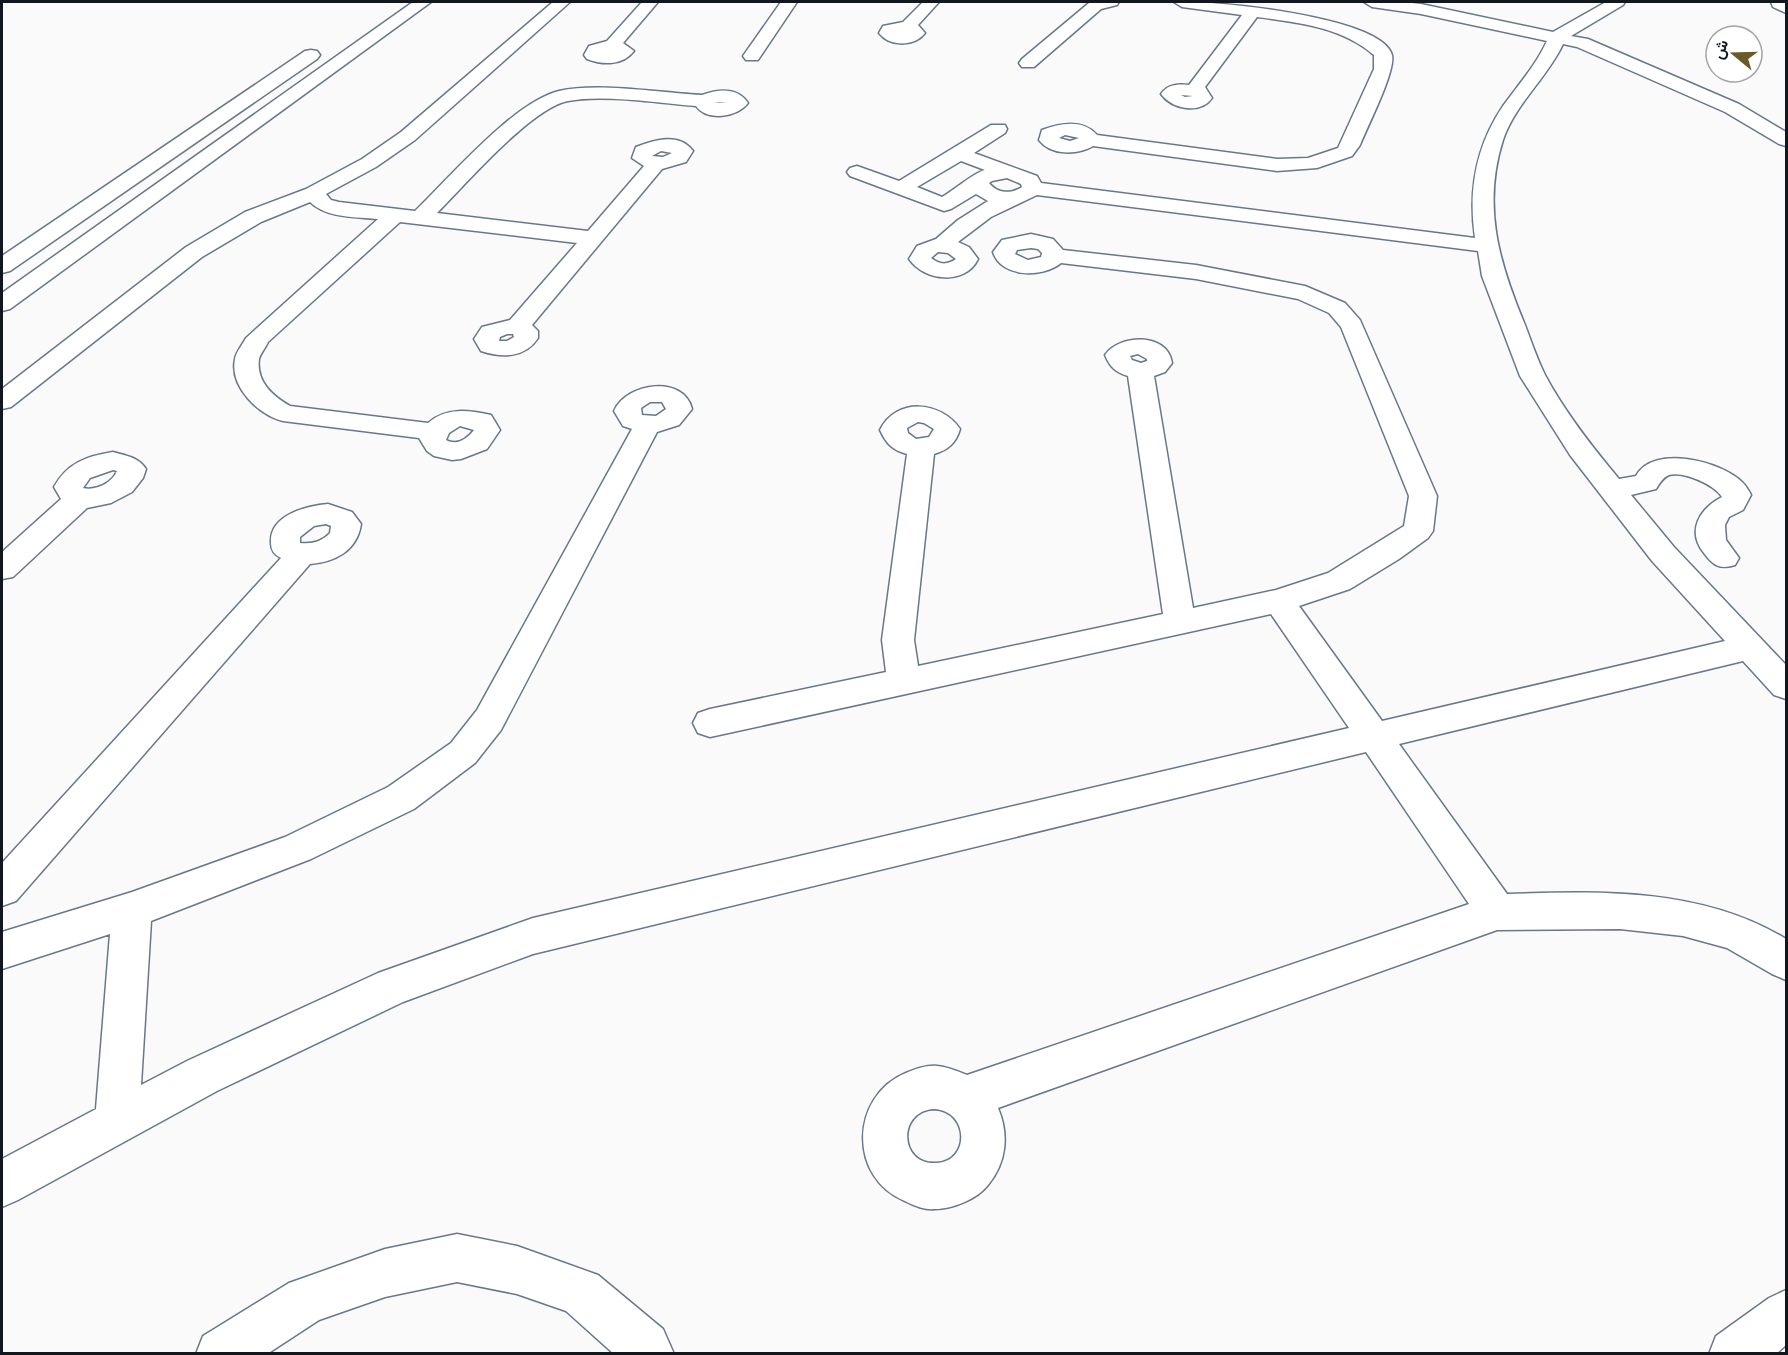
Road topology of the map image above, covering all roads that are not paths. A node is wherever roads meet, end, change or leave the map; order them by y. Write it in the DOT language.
graph roads {
  1 [pos="423,2"];
  2 [pos="562,2"];
  3 [pos="650,2"];
  4 [pos="789,2"];
  5 [pos="931,2"];
  6 [pos="1111,2"];
  7 [pos="1182,2"];
  8 [pos="1372,2"];
  9 [pos="1617,2"];
  10 [pos="1779,2"];
  11 [pos="1228,5"];
  12 [pos="1786,9"];
  13 [pos="1252,12"];
  14 [pos="1472,19"];
  15 [pos="1589,20"];
  16 [pos="367,25"];
  17 [pos="388,27"];
  18 [pos="907,27"];
  19 [pos="326,44"];
  20 [pos="612,46"];
  21 [pos="1579,51"];
  22 [pos="1544,55"];
  23 [pos="752,56"];
  24 [pos="1012,70"];
  25 [pos="1647,71"];
  26 [pos="1194,90"];
  27 [pos="705,101"];
  28 [pos="998,129"];
  29 [pos="1089,140"];
  30 [pos="1786,140"];
  31 [pos="959,154"];
  32 [pos="657,163"];
  33 [pos="857,172"];
  34 [pos="991,186"];
  35 [pos="901,188"];
  36 [pos="313,193"];
  37 [pos="395,215"];
  38 [pos="420,218"];
  39 [pos="594,237"];
  40 [pos="942,246"];
  41 [pos="1488,246"];
  42 [pos="1054,256"];
  43 [pos="2,266"];
  44 [pos="2,304"];
  45 [pos="517,327"];
  46 [pos="1140,371"];
  47 [pos="2,401"];
  48 [pos="647,425"];
  49 [pos="434,432"];
  50 [pos="921,448"];
  51 [pos="1612,490"];
  52 [pos="80,498"];
  53 [pos="301,555"];
  54 [pos="1724,558"];
  55 [pos="2,569"];
  56 [pos="1279,601"];
  57 [pos="1180,622"];
  58 [pos="1750,647"];
  59 [pos="904,681"];
  60 [pos="1786,686"];
  61 [pos="710,723"];
  62 [pos="1374,736"];
  63 [pos="2,889"];
  64 [pos="132,910"];
  65 [pos="1497,912"];
  66 [pos="2,950"];
  67 [pos="1786,961"];
  68 [pos="965,1098"];
  69 [pos="117,1122"];
  70 [pos="2,1184"];
  71 [pos="1786,1315"];
  72 [pos="221,1353"];
  73 [pos="649,1353"];
  74 [pos="1734,1353"];
  1 -- 17 [label="street"];
  2 -- 36 [label="street"];
  3 -- 20 [label="street"];
  4 -- 23 [label="street"];
  5 -- 18 [label="street"];
  6 -- 24 [label="street"];
  7 -- 11 [label="street"];
  8 -- 14 [label="street"];
  9 -- 15 [label="street"];
  10 -- 12 [label="street"];
  11 -- 13 [label="street"];
  13 -- 26 [label="street"];
  13 -- 29 [label="street"];
  14 -- 15 [label="street"];
  14 -- 22 [label="street"];
  14 -- 22 [label="street"];
  15 -- 21 [label="street"];
  15 -- 22 [label="street"];
  15 -- 25 [label="street"];
  16 -- 17 [label="street"];
  17 -- 44 [label="street"];
  19 -- 43 [label="street"];
  21 -- 22 [label="street"];
  21 -- 22 [label="street"];
  21 -- 25 [label="street"];
  21 -- 25 [label="street"];
  22 -- 41 [label="street"];
  25 -- 30 [label="street"];
  27 -- 38 [label="street"];
  28 -- 31 [label="street"];
  31 -- 34 [label="street"];
  31 -- 35 [label="street"];
  32 -- 39 [label="street"];
  33 -- 35 [label="street"];
  34 -- 35 [label="street"];
  34 -- 40 [label="street"];
  34 -- 41 [label="street"];
  36 -- 37 [label="street"];
  36 -- 47 [label="street"];
  37 -- 38 [label="street"];
  37 -- 49 [label="street"];
  38 -- 39 [label="street"];
  39 -- 45 [label="street"];
  41 -- 51 [label="street"];
  42 -- 56 [label="street"];
  46 -- 57 [label="street"];
  48 -- 64 [label="street"];
  50 -- 59 [label="street"];
  51 -- 54 [label="street"];
  51 -- 58 [label="street"];
  52 -- 55 [label="street"];
  53 -- 63 [label="street"];
  56 -- 57 [label="street"];
  56 -- 62 [label="street"];
  57 -- 59 [label="street"];
  58 -- 60 [label="street"];
  58 -- 62 [label="street"];
  59 -- 61 [label="street"];
  62 -- 65 [label="street"];
  62 -- 69 [label="street"];
  64 -- 66 [label="street"];
  64 -- 69 [label="street"];
  65 -- 67 [label="street"];
  65 -- 68 [label="street"];
  69 -- 70 [label="street"];
  71 -- 74 [label="street"];
  72 -- 73 [label="street"];
}
